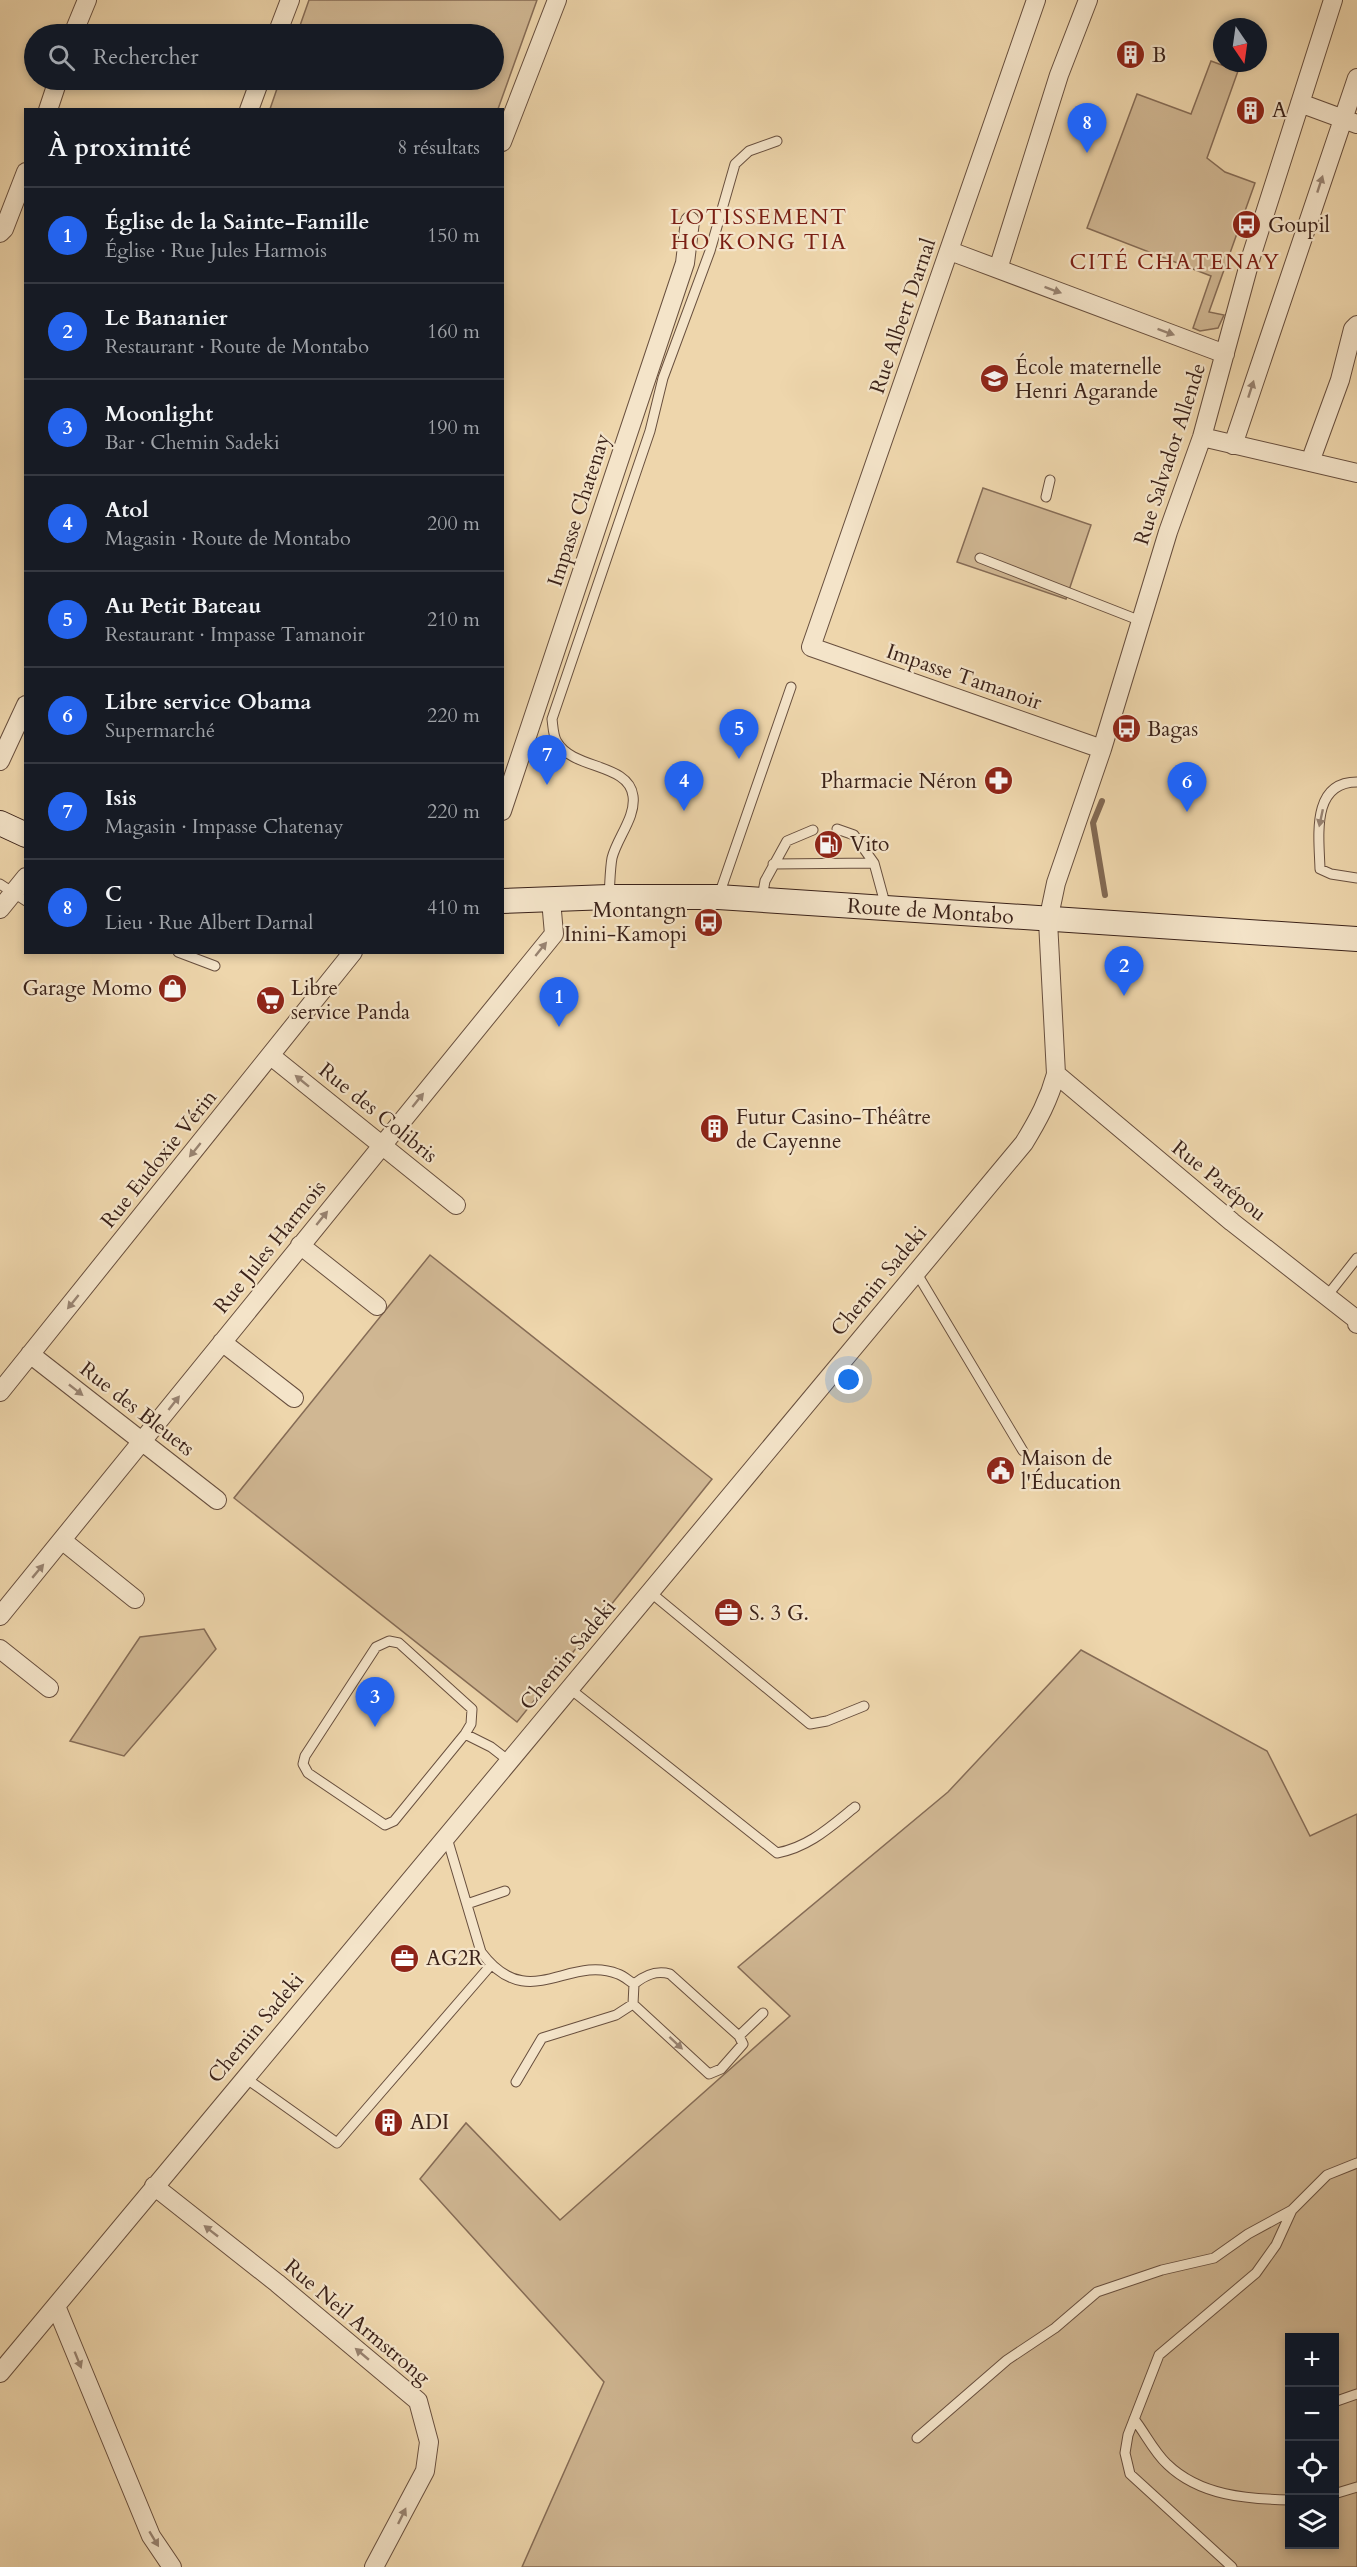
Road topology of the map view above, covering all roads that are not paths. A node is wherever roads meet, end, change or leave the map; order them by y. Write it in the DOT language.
graph roads {
  1 [pos="87,0"];
  2 [pos="290,0"];
  3 [pos="557,0"];
  4 [pos="1036,0"];
  5 [pos="1088,0"];
  6 [pos="1333,0"];
  7 [pos="78,24"];
  8 [pos="281,24"];
  9 [pos="1357,78"];
  10 [pos="55,90"];
  11 [pos="256,90"];
  12 [pos="1300,103"];
  13 [pos="49,108"];
  14 [pos="250,108"];
  15 [pos="1349,121"];
  16 [pos="504,137"];
  17 [pos="777,141"];
  18 [pos="24,177"];
  19 [pos="690,221"];
  20 [pos="0,233"];
  21 [pos="950,251"];
  22 [pos="998,269"];
  23 [pos="1357,325"];
  24 [pos="1225,354"];
  25 [pos="1349,382"];
  26 [pos="1202,437"];
  27 [pos="1233,445"];
  28 [pos="1310,462"];
  29 [pos="1357,473"];
  30 [pos="1050,480"];
  31 [pos="1046,497"];
  32 [pos="981,558"];
  33 [pos="1141,621"];
  34 [pos="811,647"];
  35 [pos="791,687"];
  36 [pos="24,709"];
  37 [pos="1102,749"];
  38 [pos="0,761"];
  39 [pos="1357,782"];
  40 [pos="504,806"];
  41 [pos="0,823"];
  42 [pos="837,829"];
  43 [pos="813,830"];
  44 [pos="24,834"];
  45 [pos="874,863"];
  46 [pos="773,864"];
  47 [pos="1357,878"];
  48 [pos="24,879"];
  49 [pos="13,893"];
  50 [pos="609,897"];
  51 [pos="718,897"];
  52 [pos="551,900"];
  53 [pos="762,900"];
  54 [pos="504,901"];
  55 [pos="0,909"];
  56 [pos="887,909"];
  57 [pos="1048,921"];
  58 [pos="1357,936"];
  59 [pos="183,954"];
  60 [pos="351,954"];
  61 [pos="215,966"];
  62 [pos="271,1056"];
  63 [pos="1056,1074"];
  64 [pos="381,1146"];
  65 [pos="456,1205"];
  66 [pos="300,1245"];
  67 [pos="1357,1258"];
  68 [pos="916,1272"];
  69 [pos="1327,1296"];
  70 [pos="377,1306"];
  71 [pos="1357,1322"];
  72 [pos="222,1342"];
  73 [pos="30,1354"];
  74 [pos="0,1392"];
  75 [pos="294,1398"];
  76 [pos="143,1443"];
  77 [pos="1023,1451"];
  78 [pos="217,1500"];
  79 [pos="63,1540"];
  80 [pos="650,1592"];
  81 [pos="135,1599"];
  82 [pos="0,1616"];
  83 [pos="0,1649"];
  84 [pos="49,1688"];
  85 [pos="570,1688"];
  86 [pos="864,1706"];
  87 [pos="465,1734"];
  88 [pos="509,1761"];
  89 [pos="855,1807"];
  90 [pos="446,1836"];
  91 [pos="505,1891"];
  92 [pos="467,1904"];
  93 [pos="491,1965"];
  94 [pos="634,1984"];
  95 [pos="633,2004"];
  96 [pos="763,2013"];
  97 [pos="739,2036"];
  98 [pos="244,2077"];
  99 [pos="516,2082"];
  100 [pos="1357,2163"];
  101 [pos="154,2186"];
  102 [pos="1292,2210"];
  103 [pos="56,2306"];
  104 [pos="0,2373"];
  105 [pos="1357,2394"];
  106 [pos="1339,2401"];
  107 [pos="1134,2419"];
  108 [pos="917,2438"];
  109 [pos="1357,2487"];
  110 [pos="1339,2493"];
  111 [pos="1285,2500"];
  112 [pos="172,2567"];
  113 [pos="374,2567"];
  114 [pos="1232,2567"];
  1 -- 7 [label="street"];
  2 -- 8 [label="street"];
  3 -- 16 [label="street"];
  4 -- 21 [label="street, Rue Albert Darnal"];
  5 -- 22 [label="street"];
  6 -- 12 [label="street, Rue Salvador Allende"];
  9 -- 15 [label="street"];
  10 -- 13 [label="street"];
  11 -- 14 [label="street"];
  12 -- 15 [label="street"];
  12 -- 24 [label="street, Rue Salvador Allende"];
  27 -- 15 [label="street, one-way"];
  17 -- 50 [label="lane"];
  18 -- 20 [label="street"];
  19 -- 40 [label="street, Impasse Chatenay"];
  21 -- 22 [label="street"];
  21 -- 34 [label="street, Rue Albert Darnal"];
  22 -- 24 [label="street, one-way"];
  23 -- 25 [label="street"];
  24 -- 26 [label="street, Rue Salvador Allende"];
  25 -- 28 [label="street"];
  26 -- 27 [label="street"];
  26 -- 33 [label="street, Rue Salvador Allende"];
  27 -- 28 [label="street"];
  28 -- 29 [label="street"];
  30 -- 31 [label="lane"];
  32 -- 33 [label="lane"];
  33 -- 37 [label="street, Rue Salvador Allende"];
  34 -- 37 [label="street, Impasse Tamanoir"];
  35 -- 51 [label="lane"];
  36 -- 38 [label="street"];
  37 -- 57 [label="street, Rue Salvador Allende"];
  39 -- 47 [label="lane, one-way"];
  41 -- 44 [label="main road"];
  42 -- 45 [label="lane"];
  43 -- 46 [label="lane"];
  45 -- 46 [label="lane"];
  45 -- 56 [label="lane"];
  46 -- 53 [label="lane"];
  48 -- 49 [label="street"];
  49 -- 55 [label="street"];
  50 -- 51 [label="main road, Route de Montabo"];
  50 -- 52 [label="main road, Route de Montabo"];
  51 -- 53 [label="main road, Route de Montabo"];
  52 -- 54 [label="main road, Route de Montabo"];
  64 -- 52 [label="street, Rue Jules Harmois, one-way"];
  53 -- 56 [label="main road, Route de Montabo"];
  56 -- 57 [label="main road, Route de Montabo"];
  57 -- 58 [label="main road, Route de Montabo"];
  57 -- 63 [label="street, Chemin Sadeki"];
  59 -- 61 [label="lane"];
  60 -- 62 [label="street, Rue Eudoxie Vérin"];
  64 -- 62 [label="street, Rue des Colibris, one-way"];
  62 -- 73 [label="street, Rue Eudoxie Vérin, one-way"];
  63 -- 68 [label="street, Chemin Sadeki"];
  63 -- 69 [label="street, Rue Parépou"];
  64 -- 65 [label="street, Rue des Colibris"];
  66 -- 64 [label="street, Rue Jules Harmois, one-way"];
  66 -- 70 [label="street"];
  66 -- 72 [label="street, Rue Jules Harmois"];
  67 -- 69 [label="lane"];
  68 -- 77 [label="lane"];
  68 -- 80 [label="street, Chemin Sadeki"];
  69 -- 71 [label="street, Rue Parépou"];
  72 -- 75 [label="street"];
  76 -- 72 [label="street, Rue Jules Harmois, one-way"];
  73 -- 74 [label="street, Rue Eudoxie Vérin"];
  73 -- 76 [label="street, Rue des Bleuets, one-way"];
  76 -- 78 [label="street, Rue des Bleuets"];
  76 -- 79 [label="street, Rue Jules Harmois"];
  79 -- 81 [label="street"];
  82 -- 79 [label="street, Rue Jules Harmois, one-way"];
  80 -- 85 [label="street, Chemin Sadeki"];
  80 -- 86 [label="lane"];
  83 -- 84 [label="street"];
  85 -- 88 [label="street, Chemin Sadeki"];
  85 -- 89 [label="lane"];
  87 -- 87 [label="lane"];
  87 -- 88 [label="lane"];
  88 -- 90 [label="street, Chemin Sadeki"];
  90 -- 92 [label="lane"];
  90 -- 98 [label="street, Chemin Sadeki"];
  91 -- 92 [label="lane"];
  92 -- 93 [label="lane"];
  93 -- 94 [label="lane"];
  93 -- 98 [label="lane"];
  94 -- 95 [label="lane"];
  94 -- 97 [label="lane"];
  95 -- 97 [label="lane, one-way"];
  95 -- 99 [label="lane"];
  96 -- 97 [label="lane"];
  98 -- 101 [label="street, Chemin Sadeki"];
  100 -- 102 [label="lane"];
  101 -- 103 [label="street, Chemin Sadeki"];
  113 -- 101 [label="street, Rue Neil Armstrong, one-way"];
  102 -- 107 [label="lane"];
  102 -- 108 [label="lane"];
  103 -- 104 [label="street, Chemin Sadeki"];
  103 -- 112 [label="street, one-way"];
  105 -- 106 [label="lane"];
  107 -- 111 [label="lane"];
  107 -- 114 [label="lane"];
  109 -- 110 [label="lane"];
}
